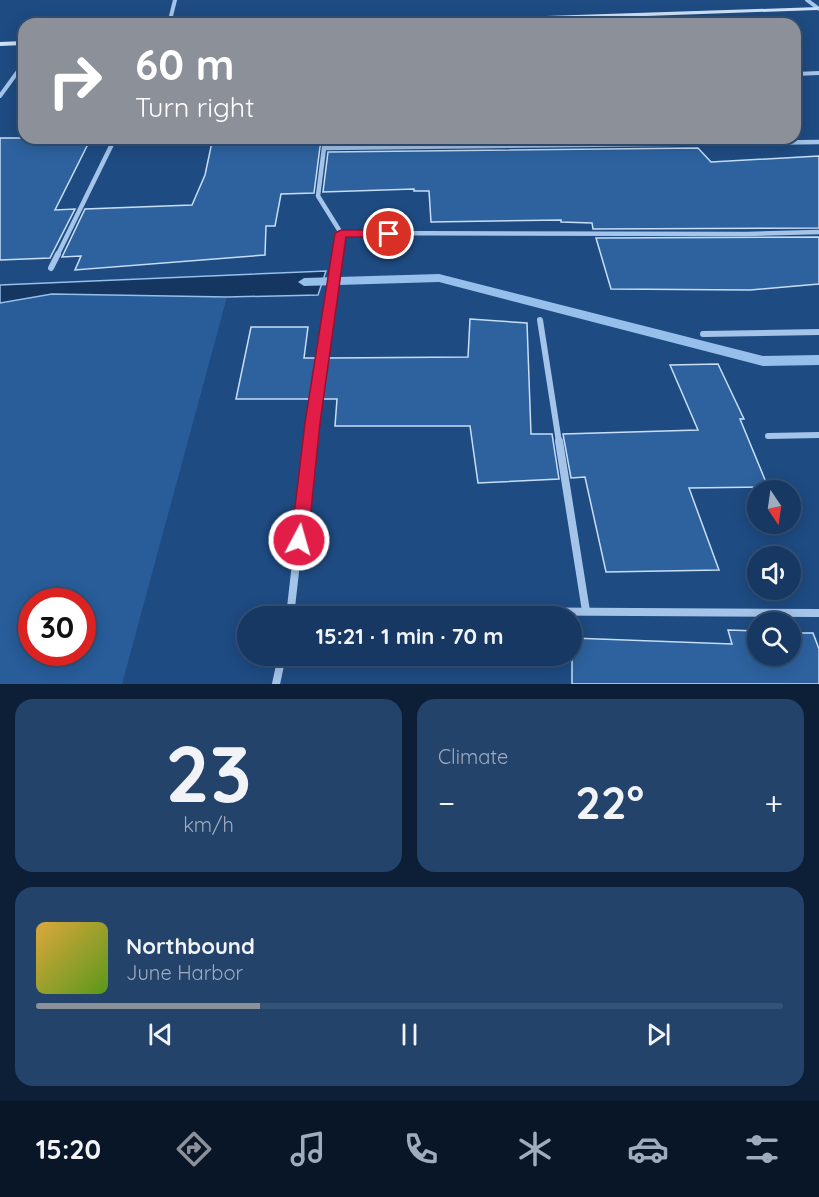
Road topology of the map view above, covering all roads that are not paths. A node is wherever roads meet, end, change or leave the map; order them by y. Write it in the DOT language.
graph roads {
  1 [pos="175,0"];
  2 [pos="807,0"];
  3 [pos="818,9"];
  4 [pos="170,18"];
  5 [pos="559,18"];
  6 [pos="18,43"];
  7 [pos="0,44"];
  8 [pos="18,71"];
  9 [pos="819,73"];
  10 [pos="801,74"];
  11 [pos="0,96"];
  12 [pos="801,142"];
  13 [pos="819,142"];
  14 [pos="112,144"];
  15 [pos="326,144"];
  16 [pos="654,144"];
  17 [pos="324,148"];
  18 [pos="819,232"];
  19 [pos="341,233"];
  20 [pos="51,268"];
  21 [pos="540,320"];
  22 [pos="819,332"];
  23 [pos="703,334"];
  24 [pos="819,435"];
  25 [pos="768,436"];
  26 [pos="292,606"];
  27 [pos="582,611"];
  28 [pos="586,611"];
  29 [pos="819,613"];
  30 [pos="280,666"];
  31 [pos="276,684"];
  1 -- 4 [label="street"];
  2 -- 3 [label="street"];
  3 -- 5 [label="street"];
  6 -- 7 [label="street"];
  8 -- 11 [label="street"];
  9 -- 10 [label="street"];
  12 -- 13 [label="street"];
  14 -- 20 [label="street"];
  15 -- 17 [label="street"];
  16 -- 17 [label="street"];
  17 -- 19 [label="street"];
  18 -- 19 [label="street"];
  19 -- 26 [label="street"];
  21 -- 28 [label="street"];
  22 -- 23 [label="street"];
  24 -- 25 [label="street"];
  27 -- 28 [label="street"];
  28 -- 29 [label="street"];
  30 -- 31 [label="street"];
}
